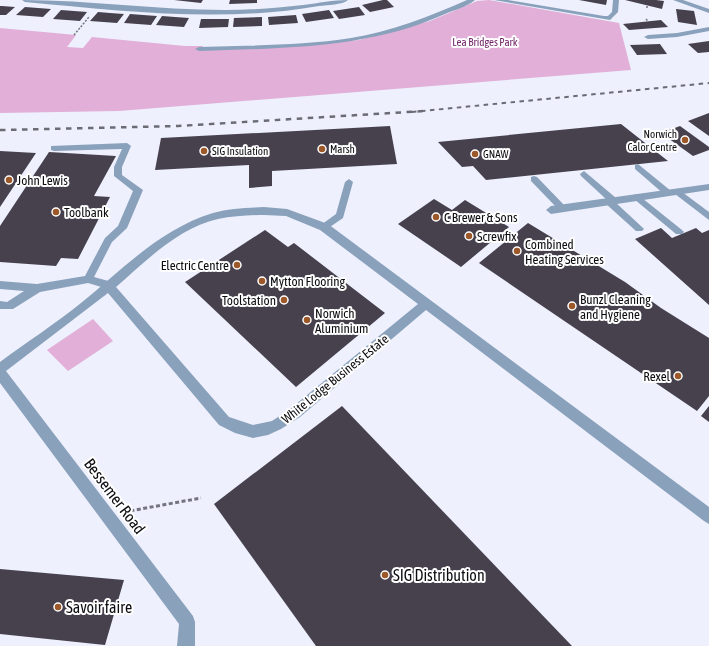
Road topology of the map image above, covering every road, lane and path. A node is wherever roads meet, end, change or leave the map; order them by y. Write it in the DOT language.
graph roads {
  1 [pos="25,0"];
  2 [pos="31,0"];
  3 [pos="345,0"];
  4 [pos="472,0"];
  5 [pos="498,0"];
  6 [pos="616,0"];
  7 [pos="676,0"];
  8 [pos="98,5"];
  9 [pos="709,11"];
  10 [pos="646,19"];
  11 [pos="648,21"];
  12 [pos="709,29"];
  13 [pos="74,35"];
  14 [pos="665,36"];
  15 [pos="648,37"];
  16 [pos="671,43"];
  17 [pos="199,49"];
  18 [pos="54,148"];
  19 [pos="638,167"];
  20 [pos="584,174"];
  21 [pos="534,179"];
  22 [pos="349,182"];
  23 [pos="709,187"];
  24 [pos="673,192"];
  25 [pos="637,197"];
  26 [pos="610,201"];
  27 [pos="562,208"];
  28 [pos="551,210"];
  29 [pos="709,217"];
  30 [pos="324,227"];
  31 [pos="638,229"];
  32 [pos="679,232"];
  33 [pos="88,279"];
  34 [pos="0,285"];
  35 [pos="108,286"];
  36 [pos="37,288"];
  37 [pos="426,304"];
  38 [pos="0,305"];
  39 [pos="0,369"];
  40 [pos="0,374"];
  41 [pos="201,498"];
  42 [pos="107,515"];
  43 [pos="709,516"];
  44 [pos="186,646"];
  1 -- 2 [label="street"];
  2 -- 8 [label="street"];
  3 -- 8 [label="street"];
  4 -- 17 [label="lane"];
  5 -- 6 [label="lane"];
  7 -- 9 [label="street"];
  8 -- 13 [label="path"];
  10 -- 11 [label="path"];
  12 -- 14 [label="street"];
  14 -- 15 [label="street"];
  14 -- 16 [label="street"];
  18 -- 33 [label="lane"];
  19 -- 24 [label="lane"];
  20 -- 26 [label="lane"];
  21 -- 27 [label="lane"];
  22 -- 30 [label="lane"];
  23 -- 24 [label="street"];
  24 -- 25 [label="street"];
  24 -- 29 [label="lane"];
  25 -- 26 [label="street"];
  25 -- 32 [label="lane"];
  26 -- 27 [label="street"];
  26 -- 31 [label="lane"];
  27 -- 28 [label="street"];
  30 -- 35 [label="street"];
  30 -- 37 [label="street"];
  33 -- 35 [label="lane"];
  33 -- 36 [label="lane"];
  34 -- 36 [label="lane"];
  35 -- 37 [label="street, White Lodge Business Estate"];
  35 -- 39 [label="street"];
  36 -- 38 [label="lane"];
  37 -- 43 [label="street"];
  40 -- 42 [label="street, Bessemer Road"];
  41 -- 42 [label="path"];
  42 -- 44 [label="street, Bessemer Road"];
}
